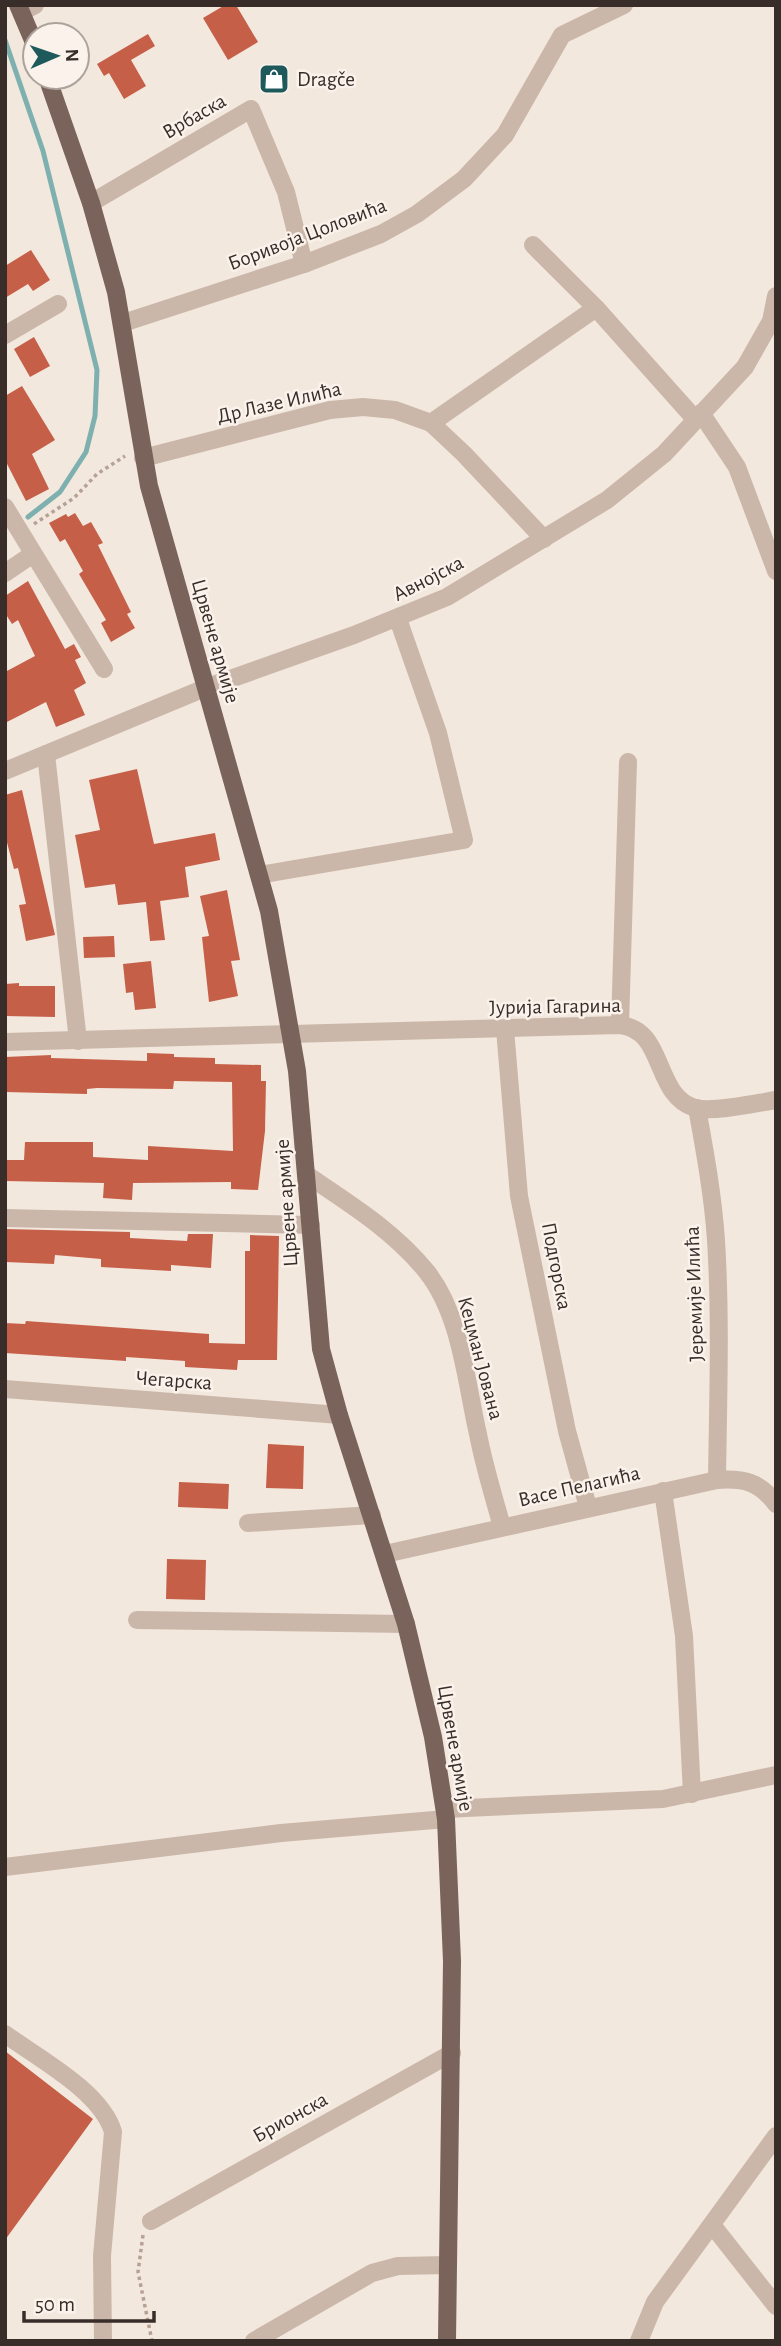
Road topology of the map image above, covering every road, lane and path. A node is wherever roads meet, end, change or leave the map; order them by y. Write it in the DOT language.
graph roads {
  1 [pos="624,5"];
  2 [pos="52,91"];
  3 [pos="91,203"];
  4 [pos="533,245"];
  5 [pos="304,264"];
  6 [pos="776,296"];
  7 [pos="58,304"];
  8 [pos="596,308"];
  9 [pos="124,323"];
  10 [pos="5,335"];
  11 [pos="698,416"];
  12 [pos="431,423"];
  13 [pos="142,453"];
  14 [pos="5,508"];
  15 [pos="20,533"];
  16 [pos="544,539"];
  17 [pos="33,554"];
  18 [pos="776,571"];
  19 [pos="5,573"];
  20 [pos="398,619"];
  21 [pos="104,669"];
  22 [pos="205,688"];
  23 [pos="46,754"];
  24 [pos="628,762"];
  25 [pos="5,771"];
  26 [pos="259,875"];
  27 [pos="620,1025"];
  28 [pos="505,1029"];
  29 [pos="291,1034"];
  30 [pos="78,1041"];
  31 [pos="5,1042"];
  32 [pos="776,1100"];
  33 [pos="697,1108"];
  34 [pos="307,1175"];
  35 [pos="5,1218"];
  36 [pos="312,1225"];
  37 [pos="5,1390"];
  38 [pos="339,1415"];
  39 [pos="717,1480"];
  40 [pos="663,1491"];
  41 [pos="776,1504"];
  42 [pos="588,1507"];
  43 [pos="372,1515"];
  44 [pos="247,1523"];
  45 [pos="502,1527"];
  46 [pos="385,1555"];
  47 [pos="137,1620"];
  48 [pos="406,1624"];
  49 [pos="776,1775"];
  50 [pos="692,1794"];
  51 [pos="445,1814"];
  52 [pos="5,1867"];
  53 [pos="5,2034"];
  54 [pos="452,2053"];
  55 [pos="776,2136"];
  56 [pos="151,2221"];
  57 [pos="713,2226"];
  58 [pos="448,2265"];
  59 [pos="776,2306"];
  60 [pos="103,2341"];
  61 [pos="152,2341"];
  62 [pos="254,2341"];
  63 [pos="447,2341"];
  64 [pos="639,2341"];
  1 -- 5 [label="street, Боривоја Цоловића"];
  2 -- 3 [label="main road, Црвене армије"];
  3 -- 5 [label="street, Врбаска"];
  3 -- 9 [label="main road, Црвене армије"];
  4 -- 8 [label="street"];
  5 -- 9 [label="street, Боривоја Цоловића"];
  6 -- 11 [label="street, Авнојска"];
  7 -- 10 [label="street"];
  8 -- 11 [label="street"];
  8 -- 12 [label="street"];
  9 -- 13 [label="main road, Црвене армије"];
  11 -- 16 [label="street, Авнојска"];
  11 -- 18 [label="street"];
  12 -- 13 [label="street, Др Лазе Илића"];
  12 -- 16 [label="street, Др Лазе Илића"];
  13 -- 15 [label="path"];
  13 -- 22 [label="main road, Црвене армије"];
  14 -- 15 [label="street"];
  15 -- 17 [label="street"];
  16 -- 20 [label="street, Авнојска"];
  17 -- 19 [label="street"];
  17 -- 21 [label="street"];
  20 -- 22 [label="street, Авнојска"];
  20 -- 26 [label="street"];
  22 -- 23 [label="street, Авнојска"];
  22 -- 26 [label="main road, Црвене армије"];
  23 -- 25 [label="street, Авнојска"];
  23 -- 30 [label="street"];
  24 -- 27 [label="street"];
  26 -- 29 [label="main road, Црвене армије"];
  27 -- 28 [label="street, Јурија Гагарина"];
  27 -- 33 [label="street, Јурија Гагарина"];
  28 -- 29 [label="street, Јурија Гагарина"];
  28 -- 42 [label="street, Подгорска"];
  29 -- 30 [label="street, Јурија Гагарина"];
  29 -- 34 [label="main road, Црвене армије"];
  30 -- 31 [label="street, Јурија Гагарина"];
  32 -- 33 [label="street"];
  33 -- 39 [label="street, Јеремије Илића"];
  34 -- 36 [label="main road, Црвене армије"];
  34 -- 45 [label="street, Кецман Јована"];
  35 -- 36 [label="street"];
  36 -- 38 [label="main road, Црвене армије"];
  37 -- 38 [label="street, Чегарска"];
  38 -- 43 [label="main road, Црвене армије"];
  39 -- 40 [label="street, Васе Пелагића"];
  39 -- 41 [label="street, Васе Пелагића"];
  40 -- 42 [label="street, Васе Пелагића"];
  40 -- 50 [label="street"];
  42 -- 45 [label="street, Васе Пелагића"];
  43 -- 44 [label="street"];
  43 -- 46 [label="main road, Црвене армије"];
  45 -- 46 [label="street, Васе Пелагића"];
  46 -- 48 [label="main road, Црвене армије"];
  47 -- 48 [label="street"];
  48 -- 51 [label="main road, Црвене армије"];
  49 -- 50 [label="street"];
  50 -- 51 [label="street"];
  51 -- 52 [label="street"];
  51 -- 54 [label="main road, Црвене армије"];
  53 -- 60 [label="street"];
  54 -- 56 [label="street, Брионска"];
  54 -- 58 [label="main road, Црвене армије"];
  55 -- 57 [label="street"];
  56 -- 61 [label="path"];
  57 -- 59 [label="street"];
  57 -- 64 [label="street"];
  58 -- 62 [label="street"];
  58 -- 63 [label="main road, Црвене армије"];
}
